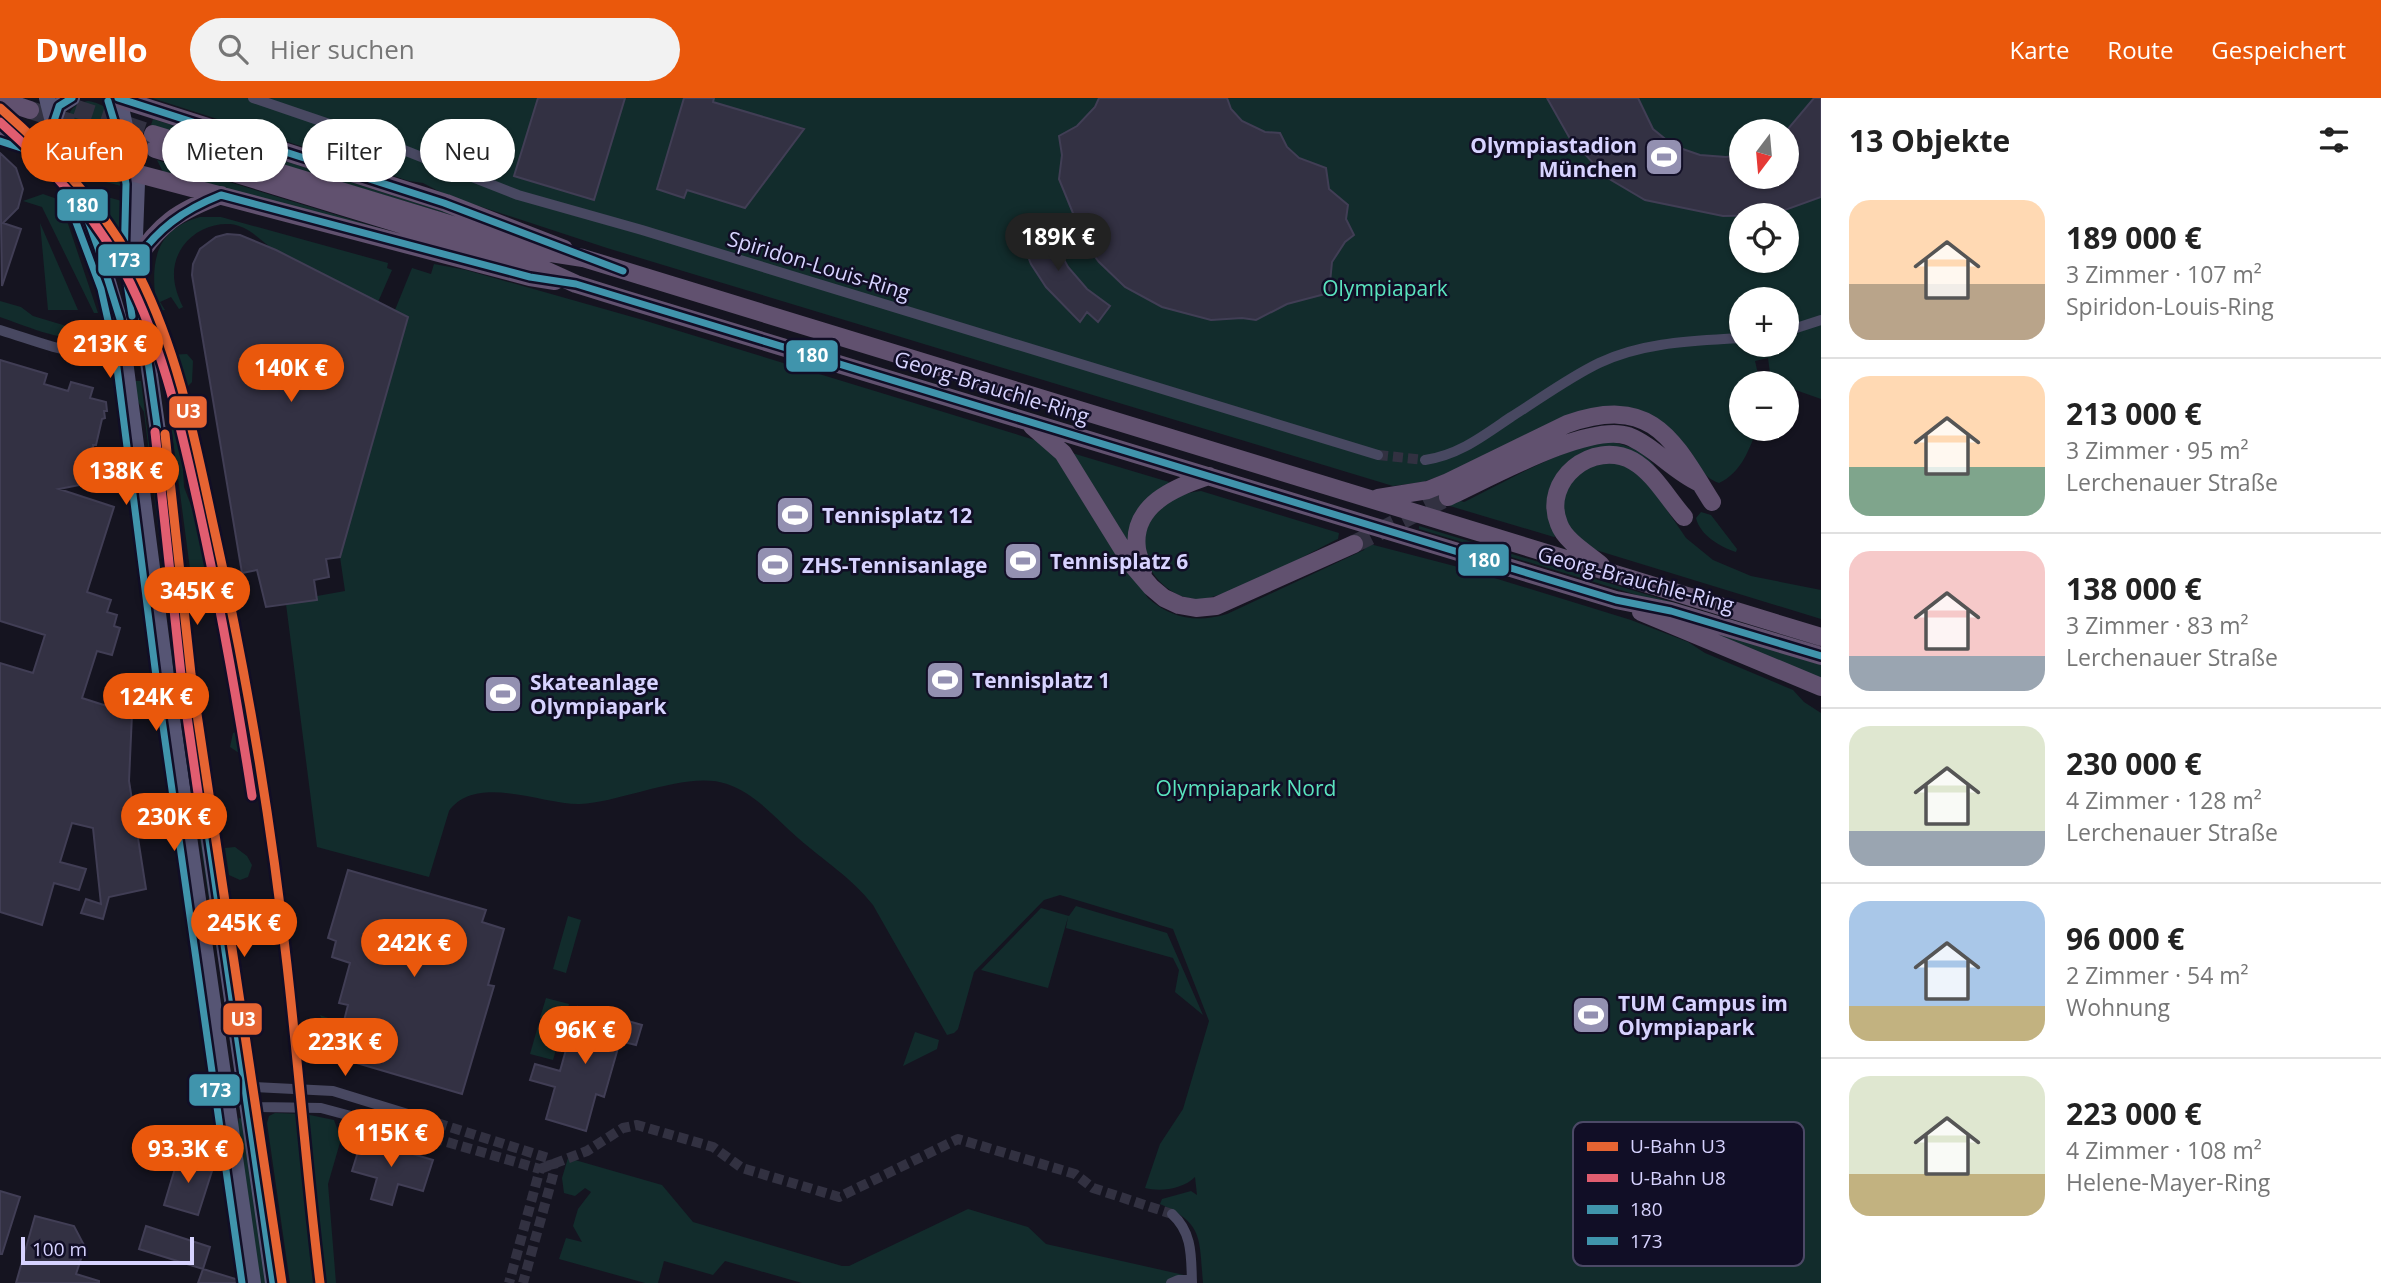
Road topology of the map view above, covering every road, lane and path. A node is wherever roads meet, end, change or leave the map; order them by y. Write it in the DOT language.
graph roads {
  1 [pos="47,98"];
  2 [pos="72,98"];
  3 [pos="119,98"];
  4 [pos="253,98"];
  5 [pos="0,100"];
  6 [pos="30,110"];
  7 [pos="52,119"];
  8 [pos="55,119"];
  9 [pos="125,119"];
  10 [pos="0,130"];
  11 [pos="21,137"];
  12 [pos="148,176"];
  13 [pos="73,182"];
  14 [pos="135,182"];
  15 [pos="221,195"];
  16 [pos="583,258"];
  17 [pos="134,263"];
  18 [pos="576,284"];
  19 [pos="1821,320"];
  20 [pos="1799,327"];
  21 [pos="0,330"];
  22 [pos="1729,339"];
  23 [pos="146,344"];
  24 [pos="125,350"];
  25 [pos="1025,421"];
  26 [pos="1655,454"];
  27 [pos="1378,455"];
  28 [pos="1425,460"];
  29 [pos="1209,476"];
  30 [pos="1700,483"];
  31 [pos="1448,497"];
  32 [pos="1373,499"];
  33 [pos="1712,502"];
  34 [pos="1354,544"];
  35 [pos="1607,570"];
  36 [pos="1145,578"];
  37 [pos="1616,600"];
  38 [pos="1817,634"];
  39 [pos="1821,656"];
  40 [pos="1821,687"];
  41 [pos="246,1095"];
  42 [pos="226,1097"];
  43 [pos="357,1097"];
  44 [pos="340,1112"];
  45 [pos="438,1123"];
  46 [pos="433,1138"];
  47 [pos="1172,1214"];
  48 [pos="1192,1281"];
  49 [pos="253,1283"];
  50 [pos="273,1283"];
  51 [pos="1171,1283"];
  1 -- 7 [label="main road"];
  2 -- 8 [label="main road"];
  3 -- 9 [label="main road"];
  3 -- 16 [label="highway"];
  4 -- 27 [label="street, Spiridon-Louis-Ring"];
  5 -- 6 [label="highway"];
  10 -- 11 [label="highway"];
  12 -- 15 [label="highway"];
  13 -- 24 [label="main road"];
  14 -- 17 [label="main road"];
  15 -- 17 [label="highway"];
  15 -- 18 [label="highway"];
  16 -- 18 [label="highway, Georg-Brauchle-Ring"];
  16 -- 32 [label="highway, Georg-Brauchle-Ring"];
  17 -- 23 [label="main road"];
  18 -- 25 [label="highway, Georg-Brauchle-Ring"];
  19 -- 20 [label="street"];
  21 -- 24 [label="street"];
  22 -- 28 [label="street"];
  23 -- 24 [label="street"];
  23 -- 41 [label="main road"];
  24 -- 42 [label="main road"];
  25 -- 29 [label="highway, Georg-Brauchle-Ring"];
  25 -- 36 [label="highway"];
  26 -- 30 [label="highway"];
  26 -- 31 [label="highway"];
  26 -- 35 [label="highway"];
  29 -- 36 [label="highway"];
  29 -- 37 [label="highway, Georg-Brauchle-Ring"];
  30 -- 32 [label="highway"];
  30 -- 33 [label="highway"];
  32 -- 35 [label="highway, Georg-Brauchle-Ring"];
  34 -- 36 [label="highway"];
  35 -- 38 [label="highway, Georg-Brauchle-Ring"];
  37 -- 39 [label="highway, Georg-Brauchle-Ring"];
  37 -- 40 [label="highway"];
  41 -- 42 [label="street"];
  41 -- 43 [label="street"];
  41 -- 44 [label="street"];
  41 -- 50 [label="main road"];
  42 -- 49 [label="main road"];
  43 -- 44 [label="street"];
  43 -- 45 [label="street"];
  44 -- 46 [label="street"];
  47 -- 48 [label="street"];
  48 -- 51 [label="street"];
}
